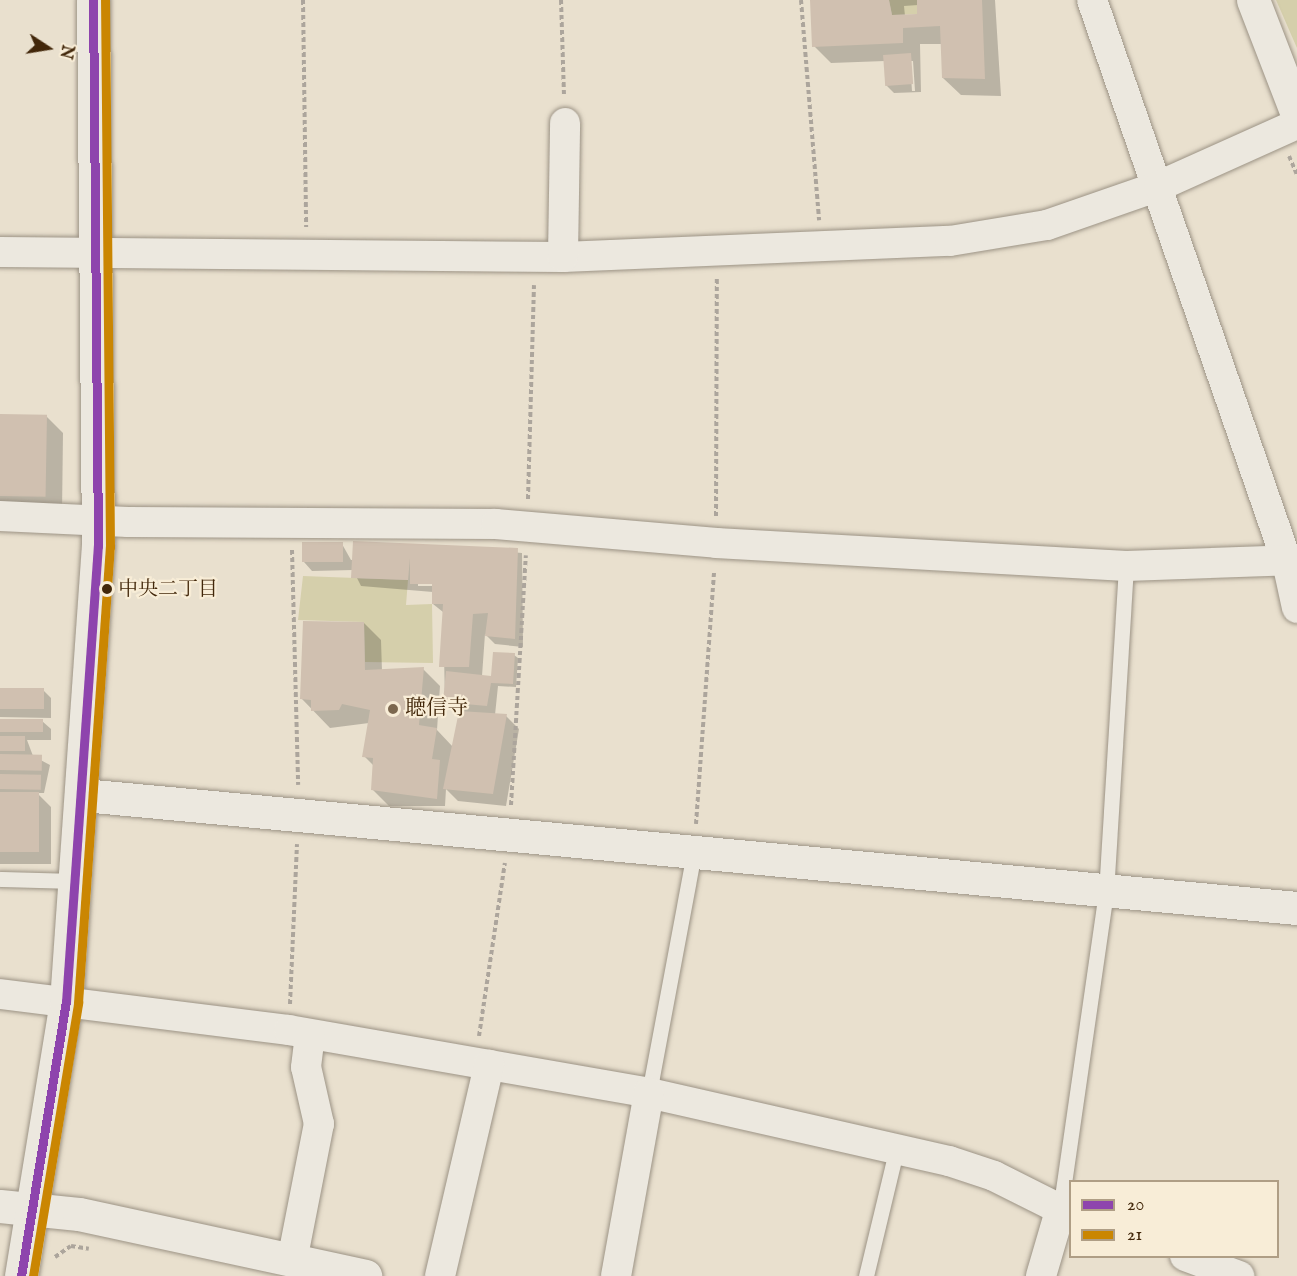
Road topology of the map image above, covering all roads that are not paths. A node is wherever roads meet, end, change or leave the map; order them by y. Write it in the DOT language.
graph roads {
  1 [pos="93,0"];
  2 [pos="1092,0"];
  3 [pos="1253,0"];
  4 [pos="1297,114"];
  5 [pos="565,123"];
  6 [pos="1297,124"];
  7 [pos="1159,186"];
  8 [pos="95,250"];
  9 [pos="0,252"];
  10 [pos="549,257"];
  11 [pos="0,516"];
  12 [pos="99,521"];
  13 [pos="1292,561"];
  14 [pos="1126,566"];
  15 [pos="1297,608"];
  16 [pos="83,795"];
  17 [pos="694,852"];
  18 [pos="0,879"];
  19 [pos="77,881"];
  20 [pos="1106,893"];
  21 [pos="1297,908"];
  22 [pos="0,994"];
  23 [pos="66,1002"];
  24 [pos="300,1033"];
  25 [pos="482,1063"];
  26 [pos="649,1093"];
  27 [pos="897,1147"];
  28 [pos="1069,1180"];
  29 [pos="1069,1182"];
  30 [pos="0,1206"];
  31 [pos="33,1208"];
  32 [pos="1065,1213"];
  33 [pos="1188,1258"];
  34 [pos="309,1268"];
  35 [pos="32,1270"];
  36 [pos="365,1276"];
  37 [pos="440,1276"];
  38 [pos="616,1276"];
  39 [pos="866,1276"];
  40 [pos="1041,1276"];
  41 [pos="1239,1276"];
  1 -- 8 [label="street"];
  2 -- 7 [label="street"];
  3 -- 4 [label="street"];
  5 -- 10 [label="street"];
  6 -- 7 [label="street"];
  7 -- 10 [label="street"];
  7 -- 13 [label="street"];
  8 -- 9 [label="street"];
  8 -- 10 [label="street"];
  8 -- 12 [label="street"];
  11 -- 12 [label="street"];
  12 -- 14 [label="street"];
  12 -- 16 [label="street"];
  13 -- 14 [label="street"];
  13 -- 15 [label="street"];
  14 -- 20 [label="lane"];
  16 -- 17 [label="street"];
  16 -- 19 [label="street"];
  17 -- 20 [label="street"];
  17 -- 26 [label="lane"];
  18 -- 19 [label="lane"];
  19 -- 23 [label="street"];
  20 -- 21 [label="street"];
  20 -- 28 [label="lane"];
  22 -- 23 [label="street"];
  23 -- 24 [label="street"];
  23 -- 31 [label="street"];
  24 -- 25 [label="street"];
  24 -- 34 [label="street"];
  25 -- 26 [label="street"];
  25 -- 37 [label="street"];
  26 -- 27 [label="street"];
  26 -- 38 [label="street"];
  27 -- 32 [label="street"];
  27 -- 39 [label="lane"];
  29 -- 32 [label="lane"];
  30 -- 31 [label="street"];
  31 -- 34 [label="street"];
  31 -- 35 [label="street"];
  32 -- 40 [label="street"];
  33 -- 41 [label="street"];
  34 -- 36 [label="street"];
}
